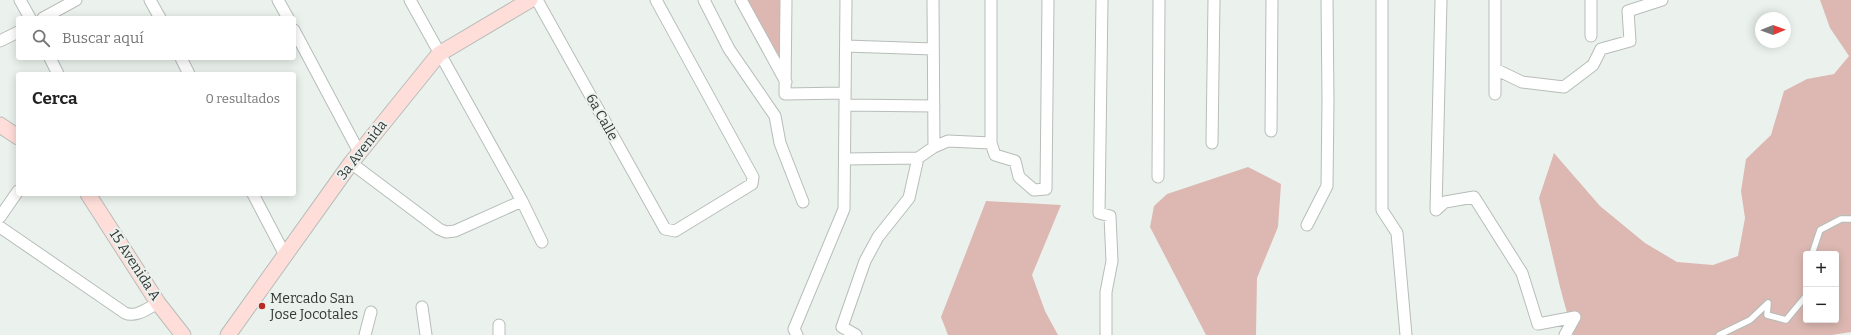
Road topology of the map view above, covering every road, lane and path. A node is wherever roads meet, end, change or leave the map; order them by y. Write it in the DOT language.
graph roads {
  1 [pos="20,0"];
  2 [pos="76,0"];
  3 [pos="150,0"];
  4 [pos="278,0"];
  5 [pos="410,0"];
  6 [pos="530,0"];
  7 [pos="537,0"];
  8 [pos="656,0"];
  9 [pos="704,0"];
  10 [pos="740,0"];
  11 [pos="786,0"];
  12 [pos="846,0"];
  13 [pos="933,0"];
  14 [pos="991,0"];
  15 [pos="1048,0"];
  16 [pos="1102,0"];
  17 [pos="1159,0"];
  18 [pos="1214,0"];
  19 [pos="1272,0"];
  20 [pos="1327,0"];
  21 [pos="1382,0"];
  22 [pos="1441,0"];
  23 [pos="1495,0"];
  24 [pos="1591,0"];
  25 [pos="1662,0"];
  26 [pos="29,16"];
  27 [pos="47,16"];
  28 [pos="159,16"];
  29 [pos="287,16"];
  30 [pos="16,33"];
  31 [pos="296,34"];
  32 [pos="1591,36"];
  33 [pos="0,41"];
  34 [pos="846,46"];
  35 [pos="934,49"];
  36 [pos="439,54"];
  37 [pos="51,60"];
  38 [pos="182,60"];
  39 [pos="1495,69"];
  40 [pos="57,72"];
  41 [pos="188,72"];
  42 [pos="786,82"];
  43 [pos="845,93"];
  44 [pos="1495,94"];
  45 [pos="845,105"];
  46 [pos="934,106"];
  47 [pos="0,125"];
  48 [pos="1271,131"];
  49 [pos="16,136"];
  50 [pos="991,143"];
  51 [pos="1212,143"];
  52 [pos="934,147"];
  53 [pos="355,158"];
  54 [pos="918,158"];
  55 [pos="845,159"];
  56 [pos="1158,177"];
  57 [pos="16,194"];
  58 [pos="89,196"];
  59 [pos="254,196"];
  60 [pos="522,201"];
  61 [pos="803,202"];
  62 [pos="0,217"];
  63 [pos="1851,219"];
  64 [pos="1307,225"];
  65 [pos="0,227"];
  66 [pos="542,242"];
  67 [pos="1813,251"];
  68 [pos="285,255"];
  69 [pos="1803,300"];
  70 [pos="158,303"];
  71 [pos="422,307"];
  72 [pos="371,312"];
  73 [pos="183,335"];
  74 [pos="228,335"];
  75 [pos="365,335"];
  76 [pos="426,335"];
  77 [pos="797,335"];
  78 [pos="856,335"];
  79 [pos="1106,335"];
  80 [pos="1406,335"];
  81 [pos="1565,335"];
  82 [pos="1719,335"];
  1 -- 26 [label="street"];
  2 -- 27 [label="street"];
  3 -- 28 [label="street"];
  4 -- 29 [label="street"];
  5 -- 36 [label="street"];
  6 -- 36 [label="street, 3a Avenida"];
  7 -- 8 [label="street, 6a Calle"];
  9 -- 61 [label="street"];
  10 -- 42 [label="street"];
  11 -- 42 [label="street"];
  12 -- 34 [label="street"];
  13 -- 35 [label="street"];
  14 -- 50 [label="street"];
  15 -- 50 [label="street"];
  16 -- 79 [label="street"];
  17 -- 56 [label="street"];
  18 -- 51 [label="street"];
  19 -- 48 [label="street"];
  20 -- 64 [label="street"];
  21 -- 80 [label="street"];
  22 -- 81 [label="street"];
  23 -- 39 [label="street"];
  24 -- 32 [label="street"];
  25 -- 39 [label="street"];
  30 -- 33 [label="street"];
  31 -- 53 [label="street"];
  34 -- 35 [label="street"];
  34 -- 43 [label="street"];
  35 -- 46 [label="street"];
  36 -- 53 [label="street, 3a Avenida"];
  36 -- 60 [label="street"];
  37 -- 40 [label="street"];
  38 -- 41 [label="street"];
  39 -- 44 [label="street"];
  42 -- 43 [label="street"];
  43 -- 45 [label="street"];
  45 -- 46 [label="street"];
  45 -- 55 [label="street"];
  46 -- 52 [label="street"];
  47 -- 49 [label="street"];
  50 -- 52 [label="street"];
  52 -- 54 [label="street"];
  53 -- 60 [label="street"];
  53 -- 68 [label="street, 3a Avenida"];
  54 -- 55 [label="street"];
  54 -- 78 [label="street"];
  55 -- 77 [label="street"];
  57 -- 62 [label="street"];
  58 -- 70 [label="street, 15 Avenida A"];
  59 -- 68 [label="street"];
  60 -- 66 [label="street"];
  63 -- 67 [label="lane"];
  65 -- 70 [label="street"];
  68 -- 74 [label="street, 3a Avenida"];
  69 -- 82 [label="lane"];
  70 -- 73 [label="street, 15 Avenida A"];
  71 -- 76 [label="street"];
  72 -- 75 [label="street"];
}
